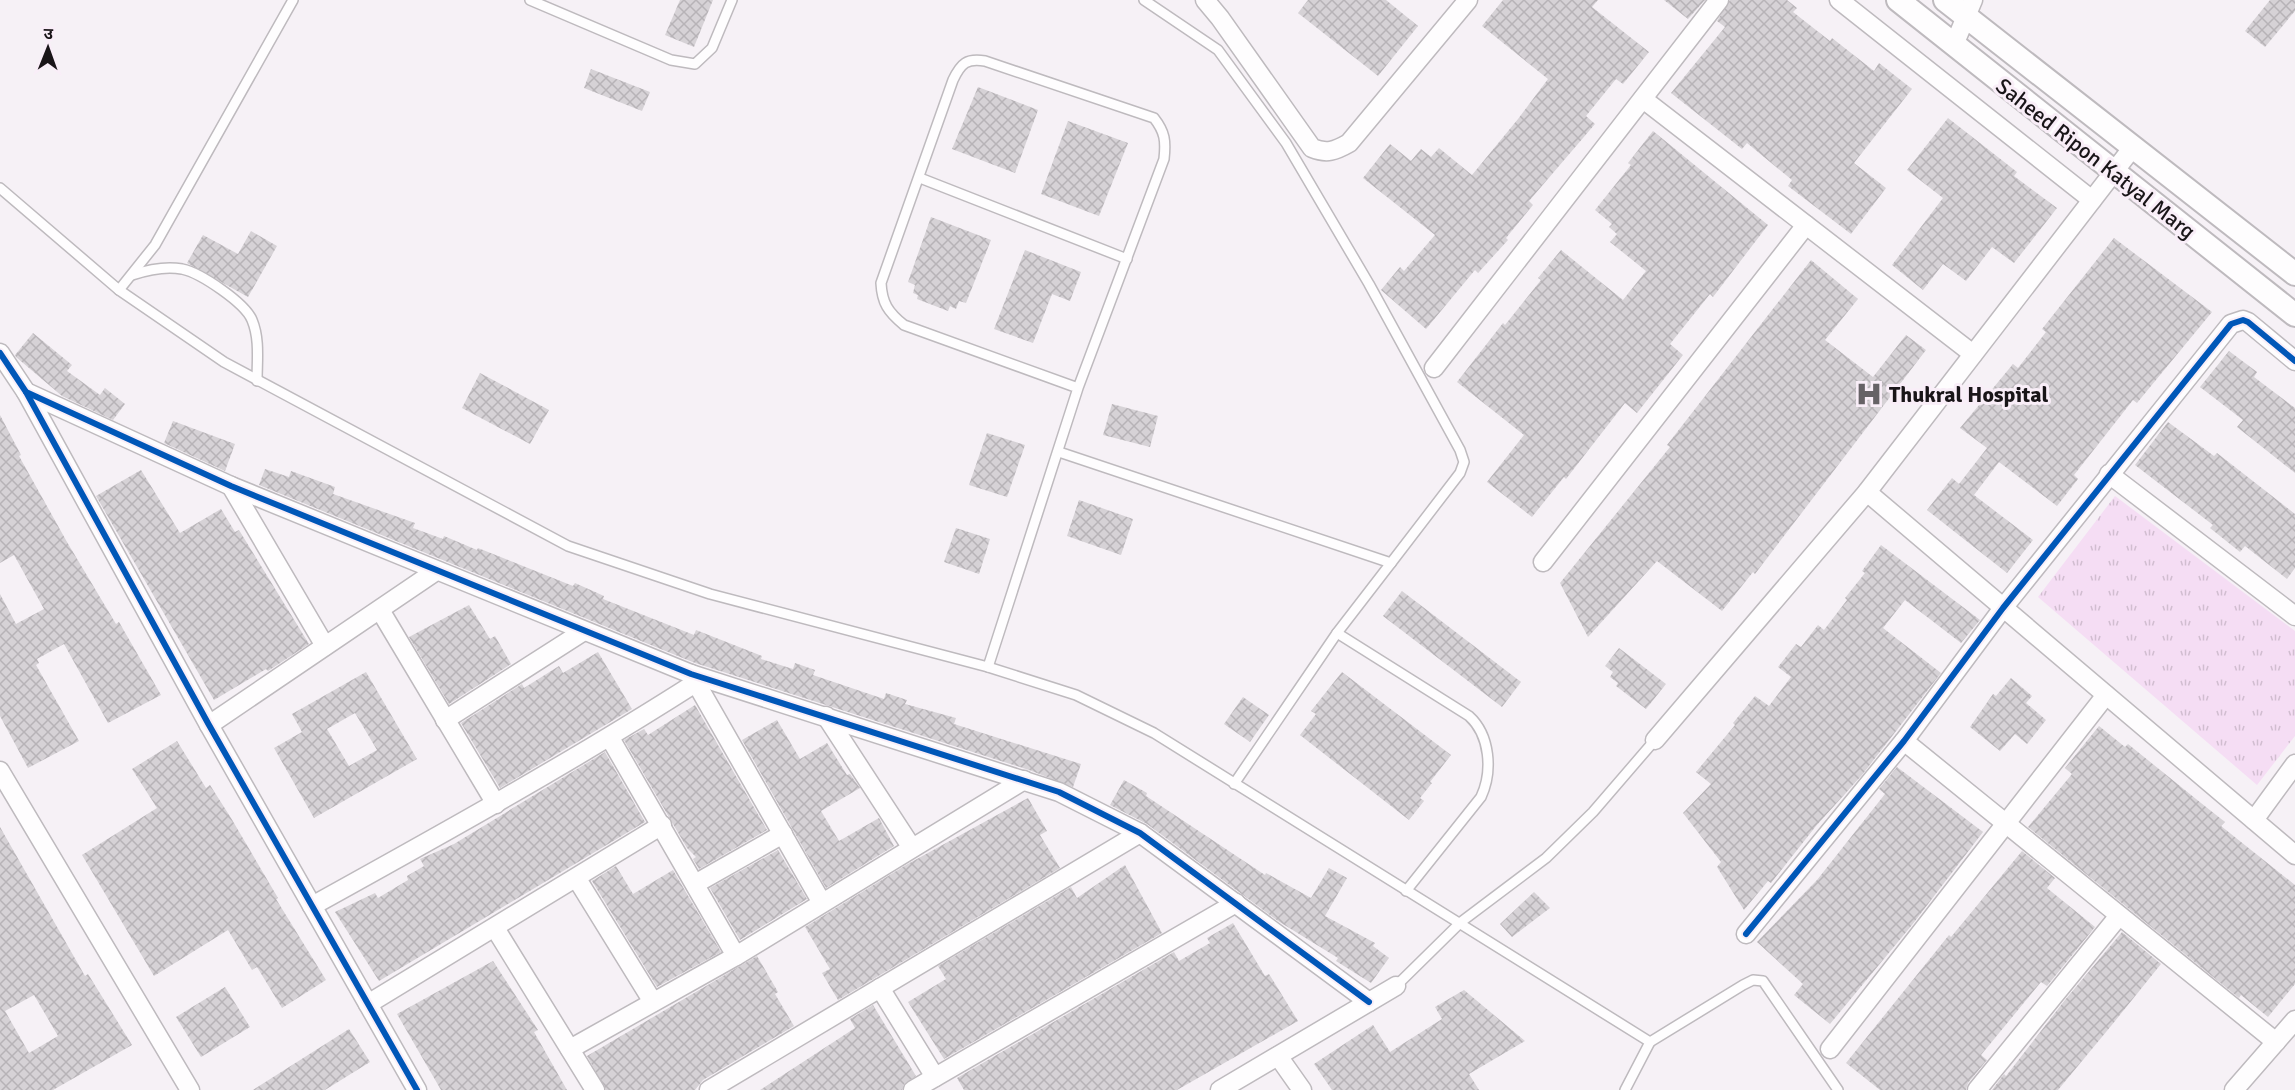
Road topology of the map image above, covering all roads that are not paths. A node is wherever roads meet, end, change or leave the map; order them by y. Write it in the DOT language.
graph roads {
  1 [pos="293,0"];
  2 [pos="530,0"];
  3 [pos="732,0"];
  4 [pos="1144,0"];
  5 [pos="1205,0"];
  6 [pos="1468,0"];
  7 [pos="1719,0"];
  8 [pos="1839,0"];
  9 [pos="1898,0"];
  10 [pos="1945,0"];
  11 [pos="1970,9"];
  12 [pos="1954,45"];
  13 [pos="1643,99"];
  14 [pos="2133,147"];
  15 [pos="2112,173"];
  16 [pos="920,178"];
  17 [pos="0,188"];
  18 [pos="2092,200"];
  19 [pos="1806,225"];
  20 [pos="1127,259"];
  21 [pos="2295,274"];
  22 [pos="132,275"];
  23 [pos="119,290"];
  24 [pos="2295,315"];
  25 [pos="0,353"];
  26 [pos="1973,354"];
  27 [pos="2295,361"];
  28 [pos="1434,368"];
  29 [pos="257,381"];
  30 [pos="1078,388"];
  31 [pos="26,392"];
  32 [pos="1059,452"];
  33 [pos="2109,474"];
  34 [pos="231,486"];
  35 [pos="1867,492"];
  36 [pos="1543,562"];
  37 [pos="1391,563"];
  38 [pos="436,571"];
  39 [pos="2003,608"];
  40 [pos="380,609"];
  41 [pos="2295,616"];
  42 [pos="584,631"];
  43 [pos="1337,633"];
  44 [pos="325,646"];
  45 [pos="988,667"];
  46 [pos="694,678"];
  47 [pos="2106,696"];
  48 [pos="826,716"];
  49 [pos="445,720"];
  50 [pos="209,725"];
  51 [pos="610,738"];
  52 [pos="1655,740"];
  53 [pos="1904,741"];
  54 [pos="2295,764"];
  55 [pos="0,771"];
  56 [pos="1024,780"];
  57 [pos="1234,784"];
  58 [pos="496,804"];
  59 [pos="2254,820"];
  60 [pos="662,825"];
  61 [pos="2008,825"];
  62 [pos="1140,833"];
  63 [pos="783,834"];
  64 [pos="912,848"];
  65 [pos="2295,855"];
  66 [pos="577,879"];
  67 [pos="695,884"];
  68 [pos="1406,891"];
  69 [pos="822,903"];
  70 [pos="1236,903"];
  71 [pos="312,906"];
  72 [pos="2118,917"];
  73 [pos="1461,922"];
  74 [pos="495,928"];
  75 [pos="1746,934"];
  76 [pos="736,956"];
  77 [pos="1396,986"];
  78 [pos="880,988"];
  79 [pos="652,1002"];
  80 [pos="1370,1002"];
  81 [pos="368,1004"];
  82 [pos="2295,1020"];
  83 [pos="1650,1042"];
  84 [pos="2276,1042"];
  85 [pos="570,1048"];
  86 [pos="1830,1050"];
  87 [pos="1278,1056"];
  88 [pos="935,1077"];
  89 [pos="187,1089"];
  90 [pos="417,1090"];
  91 [pos="595,1090"];
  92 [pos="709,1090"];
  93 [pos="913,1090"];
  94 [pos="1220,1090"];
  95 [pos="1302,1090"];
  96 [pos="1625,1090"];
  97 [pos="1838,1090"];
  98 [pos="1977,1090"];
  99 [pos="2234,1090"];
  1 -- 22 [label="lane"];
  2 -- 3 [label="lane"];
  4 -- 37 [label="lane"];
  5 -- 6 [label="street"];
  7 -- 13 [label="street"];
  8 -- 18 [label="street"];
  9 -- 12 [label="street, Saheed Ripon Katyal Marg"];
  10 -- 11 [label="street, Saheed Ripon Katyal Marg"];
  11 -- 12 [label="street"];
  11 -- 14 [label="street, Saheed Ripon Katyal Marg"];
  12 -- 15 [label="street, Saheed Ripon Katyal Marg"];
  13 -- 19 [label="street"];
  13 -- 28 [label="street"];
  14 -- 15 [label="street"];
  14 -- 21 [label="street, Saheed Ripon Katyal Marg"];
  15 -- 18 [label="street"];
  15 -- 24 [label="street, Saheed Ripon Katyal Marg"];
  16 -- 20 [label="lane"];
  16 -- 20 [label="lane"];
  16 -- 30 [label="lane"];
  17 -- 23 [label="lane"];
  18 -- 26 [label="street"];
  19 -- 26 [label="street"];
  19 -- 36 [label="street"];
  20 -- 30 [label="lane"];
  22 -- 23 [label="lane"];
  22 -- 29 [label="lane"];
  23 -- 29 [label="lane"];
  25 -- 31 [label="street"];
  26 -- 35 [label="street"];
  27 -- 33 [label="street"];
  29 -- 45 [label="lane"];
  30 -- 32 [label="lane"];
  31 -- 34 [label="street"];
  31 -- 50 [label="street"];
  32 -- 37 [label="lane"];
  32 -- 45 [label="lane"];
  33 -- 39 [label="street"];
  33 -- 41 [label="street"];
  34 -- 38 [label="street"];
  34 -- 44 [label="street"];
  35 -- 39 [label="street"];
  35 -- 52 [label="street"];
  37 -- 43 [label="lane"];
  38 -- 40 [label="street"];
  38 -- 42 [label="street"];
  39 -- 47 [label="street"];
  39 -- 53 [label="street"];
  40 -- 44 [label="street"];
  40 -- 49 [label="street"];
  42 -- 46 [label="street"];
  42 -- 49 [label="street"];
  43 -- 57 [label="lane"];
  43 -- 68 [label="lane"];
  44 -- 50 [label="street"];
  45 -- 57 [label="lane"];
  46 -- 48 [label="street"];
  46 -- 51 [label="street"];
  46 -- 63 [label="street"];
  47 -- 59 [label="street"];
  47 -- 61 [label="street"];
  48 -- 56 [label="street"];
  48 -- 64 [label="street"];
  49 -- 58 [label="street"];
  50 -- 71 [label="street"];
  51 -- 58 [label="street"];
  51 -- 60 [label="street"];
  52 -- 73 [label="lane"];
  53 -- 61 [label="street"];
  53 -- 75 [label="street"];
  54 -- 59 [label="street"];
  55 -- 89 [label="street"];
  56 -- 62 [label="street"];
  56 -- 64 [label="street"];
  57 -- 68 [label="lane"];
  58 -- 71 [label="street"];
  59 -- 65 [label="street"];
  60 -- 66 [label="street"];
  60 -- 67 [label="street"];
  61 -- 72 [label="street"];
  61 -- 86 [label="street"];
  62 -- 70 [label="street"];
  62 -- 78 [label="street"];
  63 -- 67 [label="street"];
  63 -- 69 [label="street"];
  64 -- 69 [label="street"];
  66 -- 74 [label="street"];
  66 -- 79 [label="street"];
  67 -- 76 [label="street"];
  68 -- 73 [label="lane"];
  69 -- 76 [label="street"];
  70 -- 80 [label="street"];
  70 -- 88 [label="street"];
  71 -- 81 [label="street"];
  72 -- 84 [label="street"];
  72 -- 98 [label="street"];
  73 -- 77 [label="lane"];
  73 -- 83 [label="lane"];
  74 -- 81 [label="street"];
  74 -- 85 [label="street"];
  76 -- 79 [label="street"];
  77 -- 80 [label="street"];
  78 -- 88 [label="street"];
  78 -- 92 [label="street"];
  79 -- 85 [label="street"];
  80 -- 87 [label="street"];
  81 -- 90 [label="street"];
  82 -- 84 [label="street"];
  83 -- 96 [label="lane"];
  83 -- 97 [label="lane"];
  84 -- 99 [label="street"];
  85 -- 91 [label="street"];
  87 -- 94 [label="street"];
  87 -- 95 [label="street"];
  88 -- 93 [label="street"];
}
